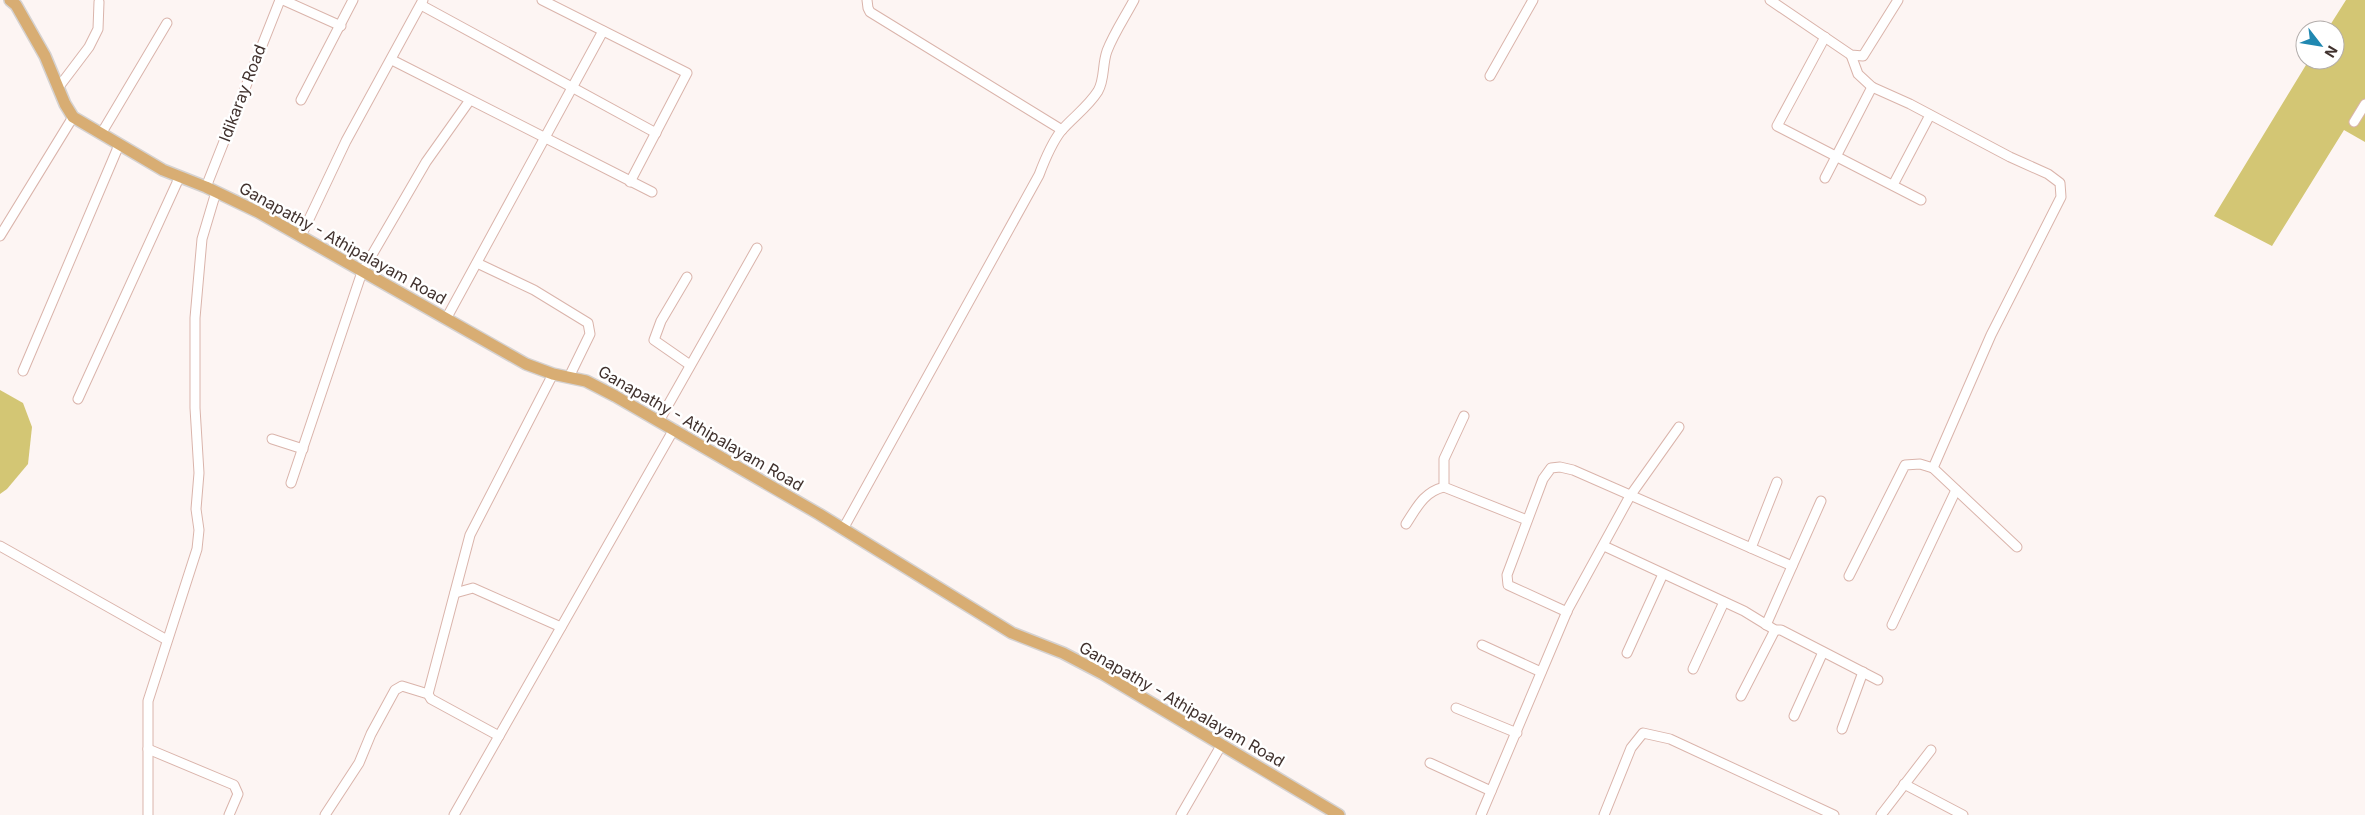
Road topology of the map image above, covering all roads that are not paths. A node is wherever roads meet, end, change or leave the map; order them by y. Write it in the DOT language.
graph roads {
  1 [pos="10,0"];
  2 [pos="281,0"];
  3 [pos="354,0"];
  4 [pos="542,0"];
  5 [pos="867,0"];
  6 [pos="1134,0"];
  7 [pos="1533,0"];
  8 [pos="1770,0"];
  9 [pos="1898,0"];
  10 [pos="99,2"];
  11 [pos="422,2"];
  12 [pos="167,23"];
  13 [pos="341,26"];
  14 [pos="603,31"];
  15 [pos="1825,37"];
  16 [pos="1851,55"];
  17 [pos="392,60"];
  18 [pos="1490,76"];
  19 [pos="1872,87"];
  20 [pos="58,88"];
  21 [pos="572,88"];
  22 [pos="301,100"];
  23 [pos="470,100"];
  24 [pos="2365,104"];
  25 [pos="1930,114"];
  26 [pos="73,117"];
  27 [pos="2354,122"];
  28 [pos="1062,130"];
  29 [pos="656,133"];
  30 [pos="101,134"];
  31 [pos="545,138"];
  32 [pos="119,145"];
  33 [pos="1836,156"];
  34 [pos="180,176"];
  35 [pos="1825,178"];
  36 [pos="630,182"];
  37 [pos="1893,185"];
  38 [pos="211,189"];
  39 [pos="652,192"];
  40 [pos="1921,200"];
  41 [pos="0,236"];
  42 [pos="300,236"];
  43 [pos="757,248"];
  44 [pos="477,262"];
  45 [pos="362,272"];
  46 [pos="687,277"];
  47 [pos="446,319"];
  48 [pos="690,365"];
  49 [pos="23,371"];
  50 [pos="553,374"];
  51 [pos="569,377"];
  52 [pos="78,399"];
  53 [pos="1464,416"];
  54 [pos="658,421"];
  55 [pos="1679,427"];
  56 [pos="674,429"];
  57 [pos="272,439"];
  58 [pos="302,449"];
  59 [pos="1933,468"];
  60 [pos="1777,482"];
  61 [pos="291,483"];
  62 [pos="1444,486"];
  63 [pos="1956,490"];
  64 [pos="1630,496"];
  65 [pos="1820,501"];
  66 [pos="1527,520"];
  67 [pos="1406,524"];
  68 [pos="844,528"];
  69 [pos="0,546"];
  70 [pos="1604,546"];
  71 [pos="2017,546"];
  72 [pos="1751,548"];
  73 [pos="1792,566"];
  74 [pos="1663,574"];
  75 [pos="1849,576"];
  76 [pos="454,593"];
  77 [pos="1724,602"];
  78 [pos="1567,612"];
  79 [pos="1766,625"];
  80 [pos="1892,625"];
  81 [pos="561,627"];
  82 [pos="1775,630"];
  83 [pos="167,640"];
  84 [pos="1482,645"];
  85 [pos="1823,652"];
  86 [pos="1627,653"];
  87 [pos="1693,669"];
  88 [pos="1541,672"];
  89 [pos="1864,672"];
  90 [pos="1878,680"];
  91 [pos="428,694"];
  92 [pos="1742,696"];
  93 [pos="1456,708"];
  94 [pos="1794,716"];
  95 [pos="1842,729"];
  96 [pos="1516,733"];
  97 [pos="499,736"];
  98 [pos="1222,744"];
  99 [pos="148,749"];
  100 [pos="1931,750"];
  101 [pos="1430,763"];
  102 [pos="1904,784"];
  103 [pos="1491,791"];
  104 [pos="148,815"];
  105 [pos="229,815"];
  106 [pos="325,815"];
  107 [pos="454,815"];
  108 [pos="1181,815"];
  109 [pos="1339,815"];
  110 [pos="1480,815"];
  111 [pos="1604,815"];
  112 [pos="1834,815"];
  113 [pos="1881,815"];
  114 [pos="1962,815"];
  1 -- 20 [label="main road"];
  2 -- 13 [label="street"];
  2 -- 38 [label="street, Idikaray Road"];
  3 -- 13 [label="street"];
  4 -- 14 [label="street"];
  5 -- 28 [label="street"];
  6 -- 28 [label="street"];
  7 -- 18 [label="street"];
  8 -- 15 [label="street"];
  9 -- 16 [label="street"];
  10 -- 20 [label="street"];
  11 -- 17 [label="street"];
  11 -- 21 [label="street"];
  12 -- 30 [label="street"];
  13 -- 22 [label="street"];
  14 -- 21 [label="street"];
  14 -- 29 [label="street"];
  15 -- 16 [label="street"];
  15 -- 33 [label="street"];
  16 -- 19 [label="street"];
  17 -- 23 [label="street"];
  17 -- 42 [label="street"];
  19 -- 25 [label="street"];
  19 -- 33 [label="street"];
  20 -- 26 [label="main road"];
  21 -- 29 [label="street"];
  21 -- 31 [label="street"];
  23 -- 31 [label="street"];
  23 -- 45 [label="street"];
  24 -- 27 [label="street"];
  25 -- 37 [label="street"];
  25 -- 59 [label="street"];
  26 -- 30 [label="main road, Ganapathy - Athipalayam Road"];
  26 -- 41 [label="street"];
  28 -- 68 [label="street"];
  29 -- 36 [label="street"];
  30 -- 32 [label="main road, Ganapathy - Athipalayam Road"];
  31 -- 36 [label="street"];
  31 -- 44 [label="street"];
  32 -- 34 [label="main road, Ganapathy - Athipalayam Road"];
  32 -- 49 [label="street"];
  33 -- 35 [label="street"];
  33 -- 37 [label="street"];
  34 -- 38 [label="main road, Ganapathy - Athipalayam Road"];
  34 -- 52 [label="street"];
  36 -- 39 [label="street"];
  37 -- 40 [label="street"];
  38 -- 42 [label="main road, Ganapathy - Athipalayam Road"];
  38 -- 83 [label="street, Idikaray Road"];
  42 -- 45 [label="main road, Ganapathy - Athipalayam Road"];
  43 -- 48 [label="street"];
  44 -- 47 [label="street"];
  44 -- 51 [label="street"];
  45 -- 47 [label="main road, Ganapathy - Athipalayam Road"];
  45 -- 58 [label="street"];
  46 -- 48 [label="street"];
  47 -- 50 [label="main road, Ganapathy - Athipalayam Road"];
  48 -- 54 [label="street"];
  50 -- 51 [label="main road, Ganapathy - Athipalayam Road"];
  50 -- 76 [label="street"];
  51 -- 54 [label="main road, Ganapathy - Athipalayam Road"];
  53 -- 62 [label="street"];
  54 -- 56 [label="main road, Ganapathy - Athipalayam Road"];
  55 -- 64 [label="street"];
  56 -- 68 [label="main road, Ganapathy - Athipalayam Road"];
  56 -- 81 [label="street"];
  57 -- 58 [label="street"];
  58 -- 61 [label="street"];
  59 -- 63 [label="street"];
  59 -- 75 [label="street"];
  60 -- 72 [label="street"];
  62 -- 66 [label="street"];
  62 -- 67 [label="street"];
  63 -- 71 [label="street"];
  63 -- 80 [label="street"];
  64 -- 66 [label="street"];
  64 -- 70 [label="street"];
  64 -- 72 [label="street"];
  65 -- 73 [label="street"];
  66 -- 78 [label="street"];
  68 -- 98 [label="main road, Ganapathy - Athipalayam Road"];
  69 -- 83 [label="street"];
  70 -- 74 [label="street"];
  70 -- 78 [label="street"];
  72 -- 73 [label="street"];
  73 -- 79 [label="street"];
  74 -- 77 [label="street"];
  74 -- 86 [label="street"];
  76 -- 81 [label="street"];
  76 -- 91 [label="street"];
  77 -- 79 [label="street"];
  77 -- 87 [label="street"];
  78 -- 88 [label="street"];
  79 -- 82 [label="street"];
  81 -- 97 [label="street"];
  82 -- 85 [label="street"];
  82 -- 92 [label="street"];
  83 -- 99 [label="street, Idikaray Road"];
  84 -- 88 [label="street"];
  85 -- 89 [label="street"];
  85 -- 94 [label="street"];
  88 -- 96 [label="street"];
  89 -- 90 [label="street"];
  89 -- 95 [label="street"];
  91 -- 97 [label="street"];
  91 -- 106 [label="street"];
  93 -- 96 [label="street"];
  96 -- 103 [label="street"];
  97 -- 107 [label="street"];
  98 -- 108 [label="street"];
  98 -- 109 [label="main road, Ganapathy - Athipalayam Road"];
  99 -- 104 [label="street, Idikaray Road"];
  99 -- 105 [label="street"];
  100 -- 102 [label="street"];
  101 -- 103 [label="street"];
  102 -- 113 [label="street"];
  102 -- 114 [label="street"];
  103 -- 110 [label="street"];
  111 -- 112 [label="street"];
}
